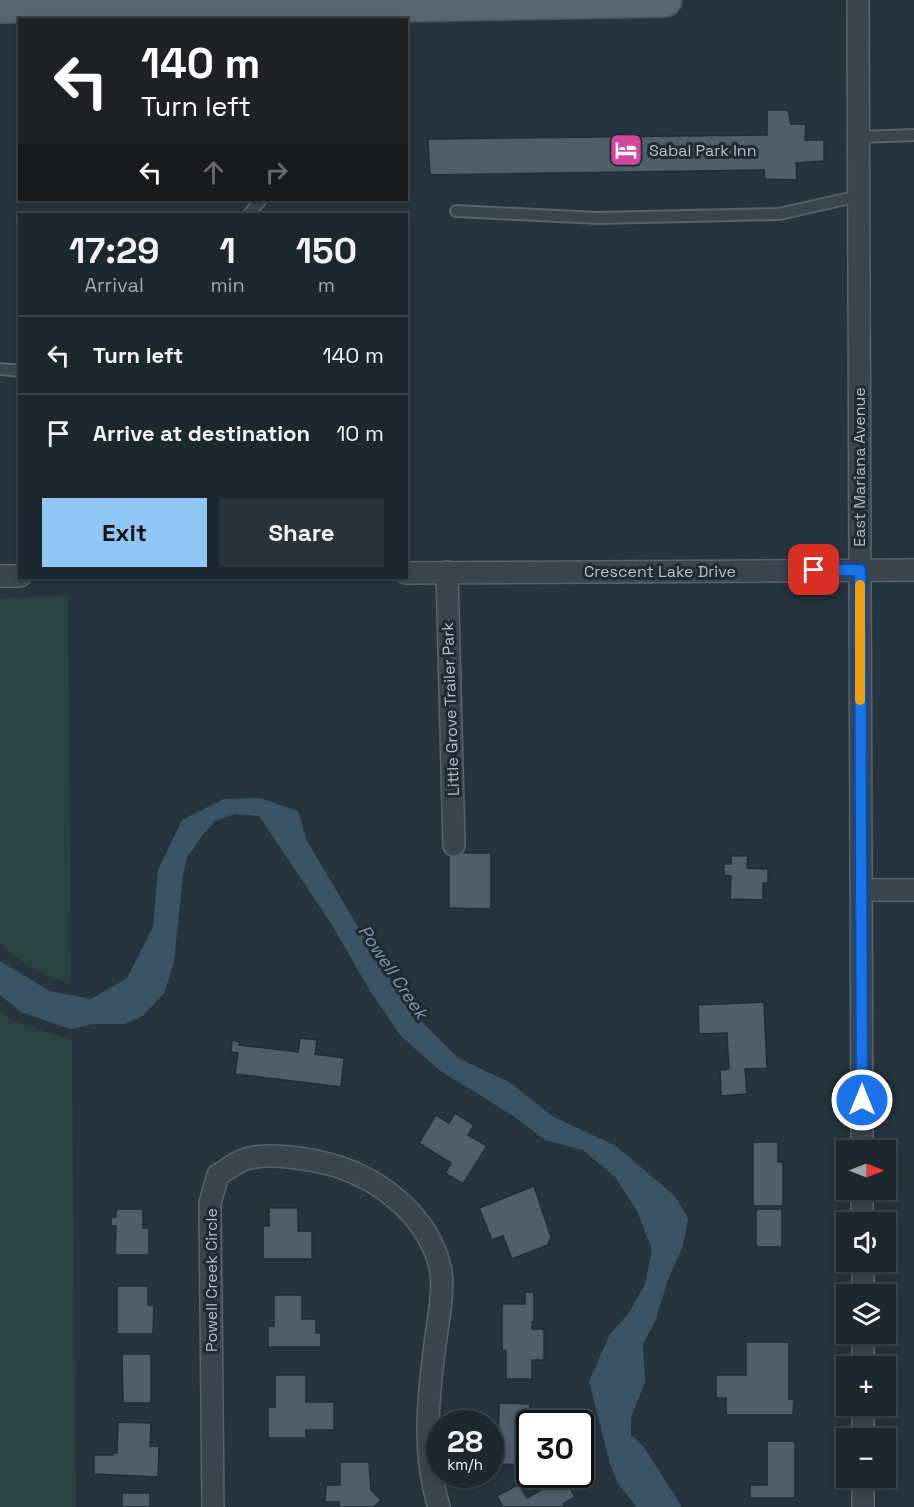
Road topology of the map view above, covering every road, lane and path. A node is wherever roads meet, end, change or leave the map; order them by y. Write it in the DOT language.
graph roads {
  1 [pos="665,0"];
  2 [pos="858,0"];
  3 [pos="123,3"];
  4 [pos="0,6"];
  5 [pos="211,12"];
  6 [pos="292,13"];
  7 [pos="371,13"];
  8 [pos="914,135"];
  9 [pos="859,136"];
  10 [pos="859,196"];
  11 [pos="260,201"];
  12 [pos="456,211"];
  13 [pos="250,213"];
  14 [pos="0,369"];
  15 [pos="18,371"];
  16 [pos="860,570"];
  17 [pos="914,570"];
  18 [pos="447,572"];
  19 [pos="408,573"];
  20 [pos="0,576"];
  21 [pos="18,576"];
  22 [pos="454,845"];
  23 [pos="862,890"];
  24 [pos="914,890"];
  25 [pos="862,1140"];
  26 [pos="863,1488"];
  27 [pos="213,1507"];
  28 [pos="439,1507"];
  29 [pos="863,1507"];
  1 -- 7 [label="main road"];
  2 -- 9 [label="street, East Mariana Avenue"];
  3 -- 4 [label="main road"];
  3 -- 5 [label="main road"];
  5 -- 6 [label="main road"];
  6 -- 7 [label="main road"];
  8 -- 9 [label="lane"];
  9 -- 10 [label="street, East Mariana Avenue"];
  10 -- 12 [label="lane"];
  10 -- 16 [label="street, East Mariana Avenue"];
  11 -- 13 [label="lane"];
  14 -- 15 [label="lane"];
  16 -- 17 [label="street, Crescent Lake Drive"];
  16 -- 18 [label="street, Crescent Lake Drive"];
  16 -- 23 [label="street, East Mariana Avenue"];
  18 -- 19 [label="street, Crescent Lake Drive"];
  18 -- 22 [label="street, Little Grove Trailer Park"];
  20 -- 21 [label="street"];
  23 -- 24 [label="street"];
  23 -- 25 [label="street, East Mariana Avenue"];
  26 -- 29 [label="street"];
  27 -- 28 [label="street, Powell Creek Circle"];
}
